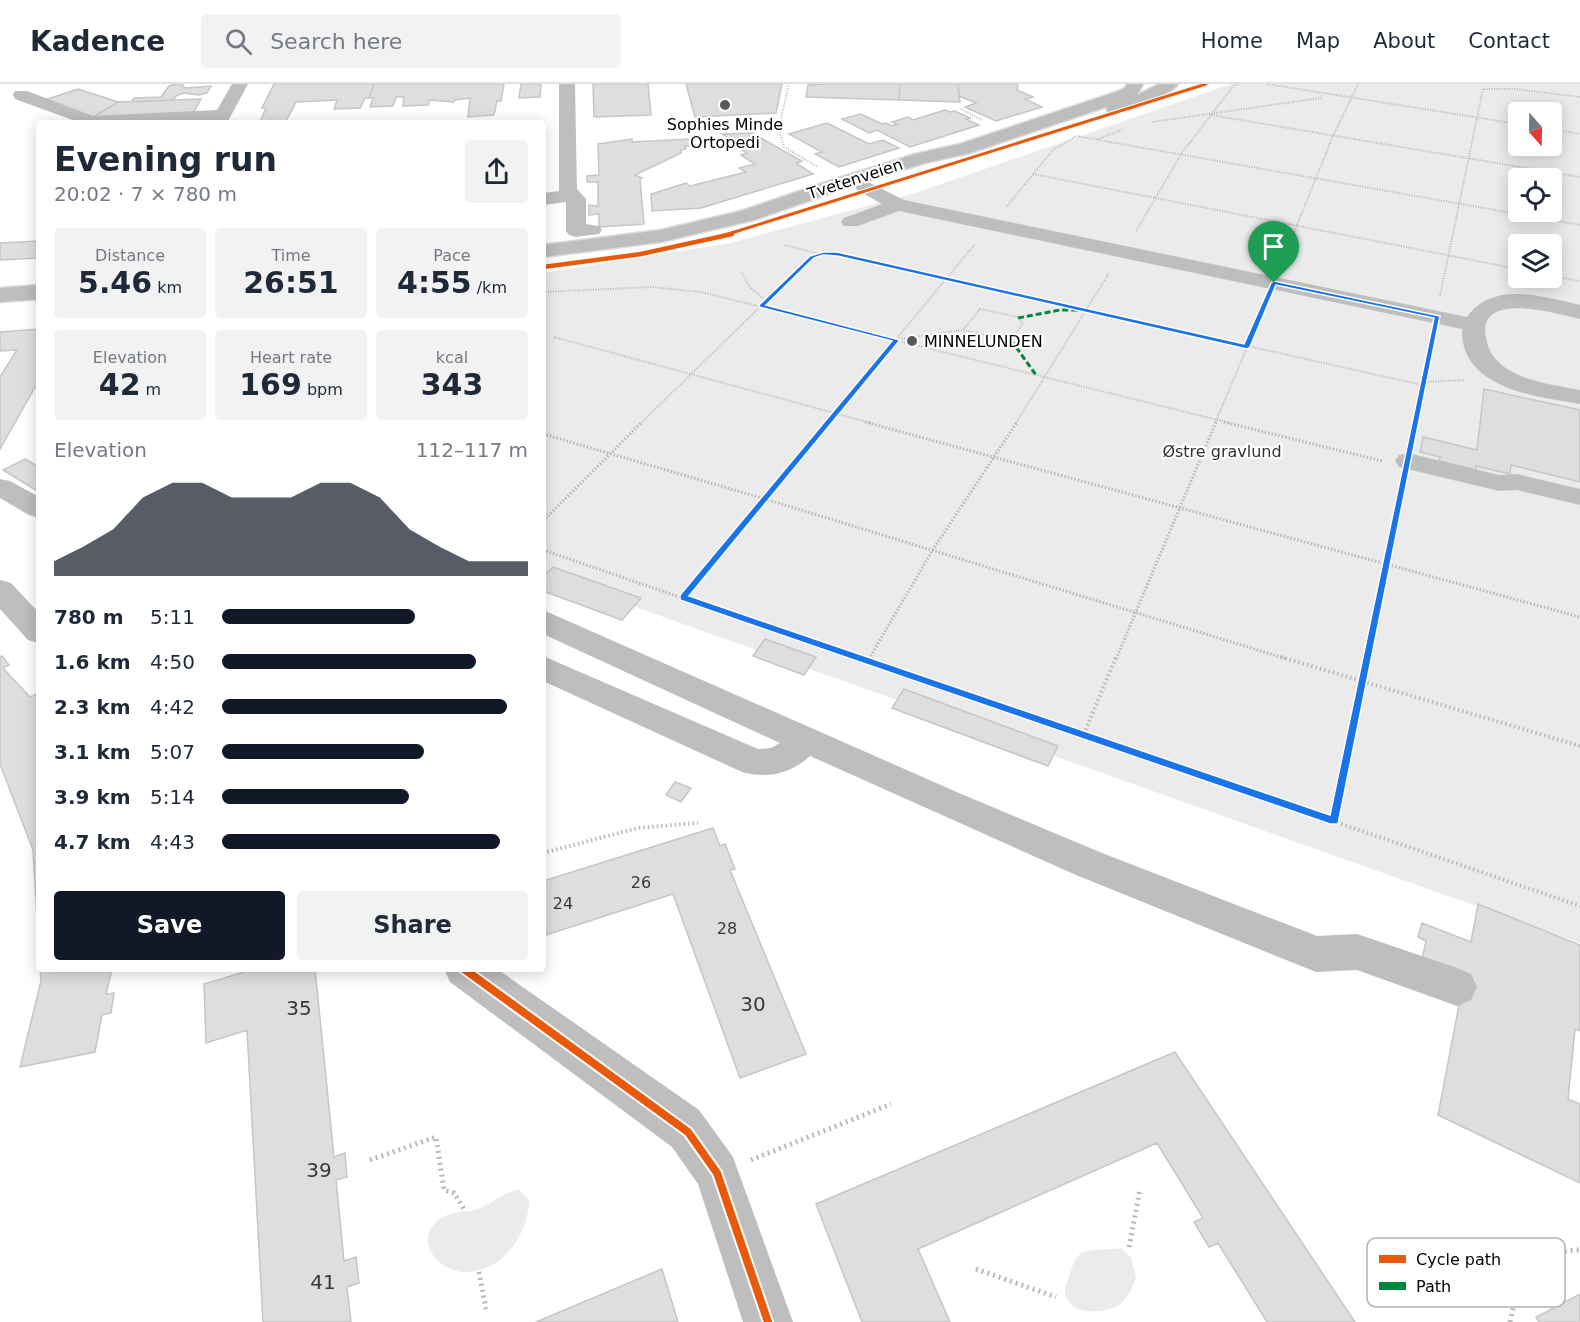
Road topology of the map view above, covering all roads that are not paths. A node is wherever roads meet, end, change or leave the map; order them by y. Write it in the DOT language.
graph roads {
  1 [pos="240,84"];
  2 [pos="567,84"];
  3 [pos="1135,84"];
  4 [pos="1156,84"];
  5 [pos="1167,84"];
  6 [pos="47,87"];
  7 [pos="220,119"];
  8 [pos="88,120"];
  9 [pos="156,120"];
  10 [pos="1008,135"];
  11 [pos="964,149"];
  12 [pos="563,184"];
  13 [pos="864,186"];
  14 [pos="546,197"];
  15 [pos="898,205"];
  16 [pos="747,216"];
  17 [pos="851,222"];
  18 [pos="592,230"];
  19 [pos="546,251"];
  20 [pos="36,292"];
  21 [pos="0,295"];
  22 [pos="1580,312"];
  23 [pos="1474,325"];
  24 [pos="1580,397"];
  25 [pos="1407,464"];
  26 [pos="0,487"];
  27 [pos="1580,497"];
  28 [pos="36,507"];
  29 [pos="0,590"];
  30 [pos="546,622"];
  31 [pos="36,629"];
  32 [pos="546,669"];
  33 [pos="806,739"];
  34 [pos="468,972"];
  35 [pos="1457,987"];
  36 [pos="768,1322"];
  1 -- 7 [label="main road"];
  2 -- 12 [label="main road"];
  3 -- 10 [label="main road, Tvetenveien"];
  4 -- 5 [label="main road"];
  5 -- 10 [label="main road, Tvetenveien"];
  6 -- 8 [label="main road"];
  7 -- 9 [label="main road"];
  10 -- 11 [label="main road, Tvetenveien"];
  11 -- 13 [label="main road, Tvetenveien"];
  11 -- 16 [label="main road, Tvetenveien"];
  12 -- 14 [label="main road"];
  12 -- 18 [label="main road"];
  13 -- 15 [label="main road"];
  13 -- 16 [label="main road, Tvetenveien"];
  15 -- 17 [label="main road"];
  15 -- 23 [label="main road"];
  16 -- 19 [label="main road, Tvetenveien"];
  20 -- 21 [label="main road"];
  22 -- 23 [label="main road"];
  23 -- 24 [label="main road"];
  25 -- 27 [label="main road"];
  26 -- 28 [label="main road"];
  29 -- 31 [label="main road"];
  30 -- 33 [label="main road"];
  32 -- 33 [label="main road"];
  33 -- 35 [label="main road"];
  34 -- 36 [label="main road"];
}
